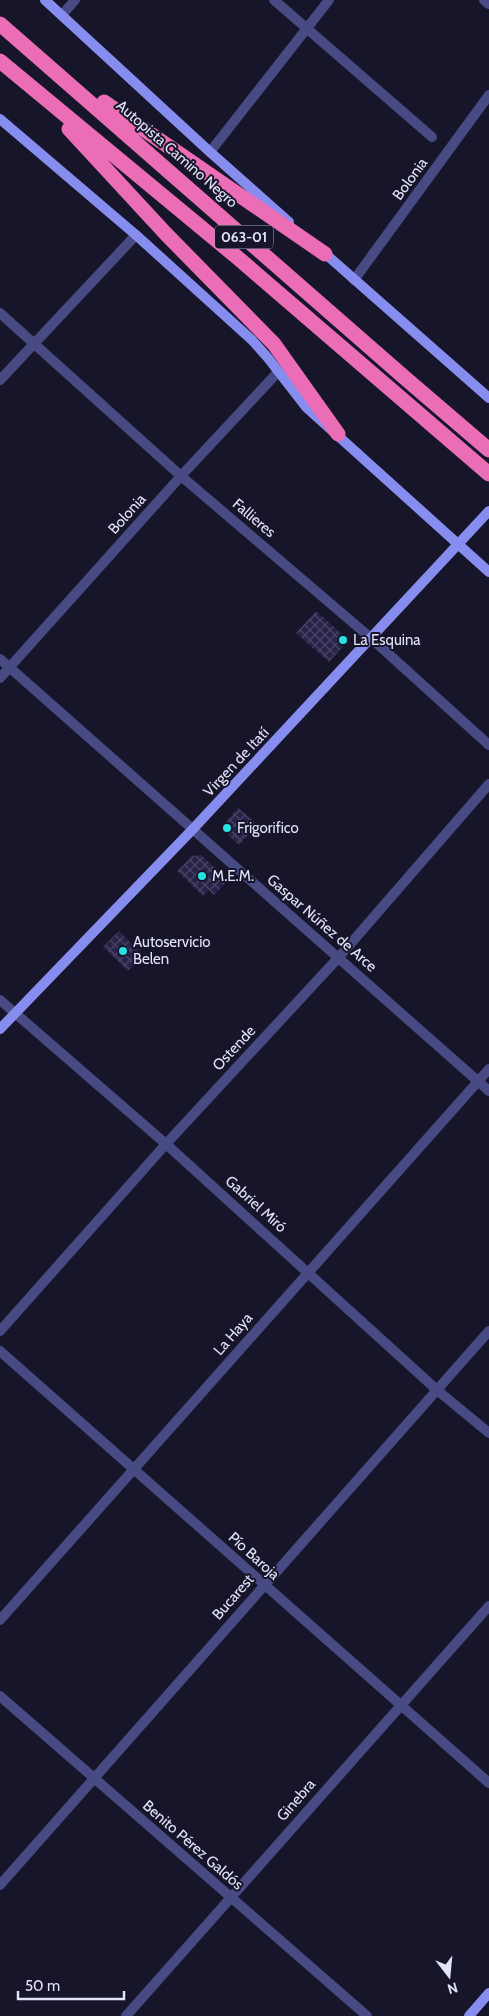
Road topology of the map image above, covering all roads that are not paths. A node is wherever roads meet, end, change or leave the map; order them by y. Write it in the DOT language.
graph roads {
  1 [pos="45,0"];
  2 [pos="75,0"];
  3 [pos="274,0"];
  4 [pos="329,0"];
  5 [pos="484,0"];
  6 [pos="489,4"];
  7 [pos="62,15"];
  8 [pos="0,24"];
  9 [pos="306,28"];
  10 [pos="0,61"];
  11 [pos="47,63"];
  12 [pos="29,86"];
  13 [pos="489,95"];
  14 [pos="0,119"];
  15 [pos="432,137"];
  16 [pos="210,152"];
  17 [pos="136,235"];
  18 [pos="325,254"];
  19 [pos="354,280"];
  20 [pos="0,313"];
  21 [pos="34,342"];
  22 [pos="278,372"];
  23 [pos="0,380"];
  24 [pos="489,398"];
  25 [pos="338,434"];
  26 [pos="489,450"];
  27 [pos="487,472"];
  28 [pos="181,476"];
  29 [pos="489,511"];
  30 [pos="458,546"];
  31 [pos="489,572"];
  32 [pos="372,639"];
  33 [pos="0,659"];
  34 [pos="10,668"];
  35 [pos="0,678"];
  36 [pos="489,745"];
  37 [pos="489,784"];
  38 [pos="192,830"];
  39 [pos="339,957"];
  40 [pos="0,1000"];
  41 [pos="15,1013"];
  42 [pos="0,1029"];
  43 [pos="489,1069"];
  44 [pos="478,1081"];
  45 [pos="489,1091"];
  46 [pos="166,1144"];
  47 [pos="308,1271"];
  48 [pos="0,1331"];
  49 [pos="489,1331"];
  50 [pos="0,1351"];
  51 [pos="438,1390"];
  52 [pos="489,1433"];
  53 [pos="134,1470"];
  54 [pos="264,1584"];
  55 [pos="489,1606"];
  56 [pos="0,1620"];
  57 [pos="0,1696"];
  58 [pos="400,1704"];
  59 [pos="94,1778"];
  60 [pos="489,1783"];
  61 [pos="0,1885"];
  62 [pos="230,1897"];
  63 [pos="489,1993"];
  64 [pos="126,2016"];
  65 [pos="367,2016"];
  66 [pos="469,2016"];
  1 -- 7 [label="street"];
  2 -- 7 [label="street"];
  3 -- 9 [label="street"];
  4 -- 9 [label="street"];
  5 -- 6 [label="street"];
  7 -- 16 [label="street"];
  8 -- 11 [label="highway, Autopista Camino Negro / 063-01"];
  9 -- 15 [label="street"];
  9 -- 16 [label="street"];
  10 -- 12 [label="highway, 063-01"];
  11 -- 18 [label="highway"];
  11 -- 26 [label="highway, Autopista Camino Negro / 063-01"];
  12 -- 25 [label="highway"];
  12 -- 27 [label="highway, 063-01"];
  13 -- 19 [label="street, Bolonia"];
  14 -- 17 [label="street"];
  16 -- 18 [label="street"];
  17 -- 21 [label="street"];
  17 -- 22 [label="street"];
  18 -- 19 [label="street"];
  19 -- 24 [label="street"];
  20 -- 21 [label="street, Fallieres"];
  21 -- 23 [label="street"];
  21 -- 28 [label="street, Fallieres"];
  22 -- 25 [label="street"];
  22 -- 28 [label="street, Bolonia"];
  25 -- 30 [label="street"];
  28 -- 32 [label="street, Fallieres"];
  28 -- 34 [label="street, Bolonia"];
  29 -- 30 [label="street, Virgen de Itatí"];
  30 -- 31 [label="street"];
  30 -- 32 [label="street, Virgen de Itatí"];
  32 -- 36 [label="street, Fallieres"];
  32 -- 38 [label="street, Virgen de Itatí"];
  33 -- 34 [label="street, Gaspar Núñez de Arce"];
  34 -- 35 [label="street, Bolonia"];
  34 -- 38 [label="street, Gaspar Núñez de Arce"];
  37 -- 39 [label="street, Ostende"];
  38 -- 39 [label="street, Gaspar Núñez de Arce"];
  38 -- 41 [label="street, Virgen de Itatí"];
  39 -- 44 [label="street, Gaspar Núñez de Arce"];
  39 -- 46 [label="street, Ostende"];
  40 -- 41 [label="street, Gabriel Miró"];
  41 -- 42 [label="street, Virgen de Itatí"];
  41 -- 46 [label="street, Gabriel Miró"];
  43 -- 44 [label="street, La Haya"];
  44 -- 45 [label="street, Gaspar Núñez de Arce"];
  44 -- 47 [label="street, La Haya"];
  46 -- 47 [label="street, Gabriel Miró"];
  46 -- 48 [label="street, Ostende"];
  47 -- 51 [label="street, Gabriel Miró"];
  47 -- 53 [label="street, La Haya"];
  49 -- 51 [label="street, Bucarest"];
  50 -- 53 [label="street, Pío Baroja"];
  51 -- 52 [label="street, Gabriel Miró"];
  51 -- 54 [label="street, Bucarest"];
  53 -- 54 [label="street, Pío Baroja"];
  53 -- 56 [label="street, La Haya"];
  54 -- 58 [label="street, Pío Baroja"];
  54 -- 59 [label="street, Bucarest"];
  55 -- 58 [label="street, Ginebra"];
  57 -- 59 [label="street, Benito Pérez Galdós"];
  58 -- 60 [label="street, Pío Baroja"];
  58 -- 62 [label="street, Ginebra"];
  59 -- 61 [label="street, Bucarest"];
  59 -- 62 [label="street, Benito Pérez Galdós"];
  62 -- 64 [label="street, Ginebra"];
  62 -- 65 [label="street, Benito Pérez Galdós"];
  63 -- 66 [label="street"];
}
